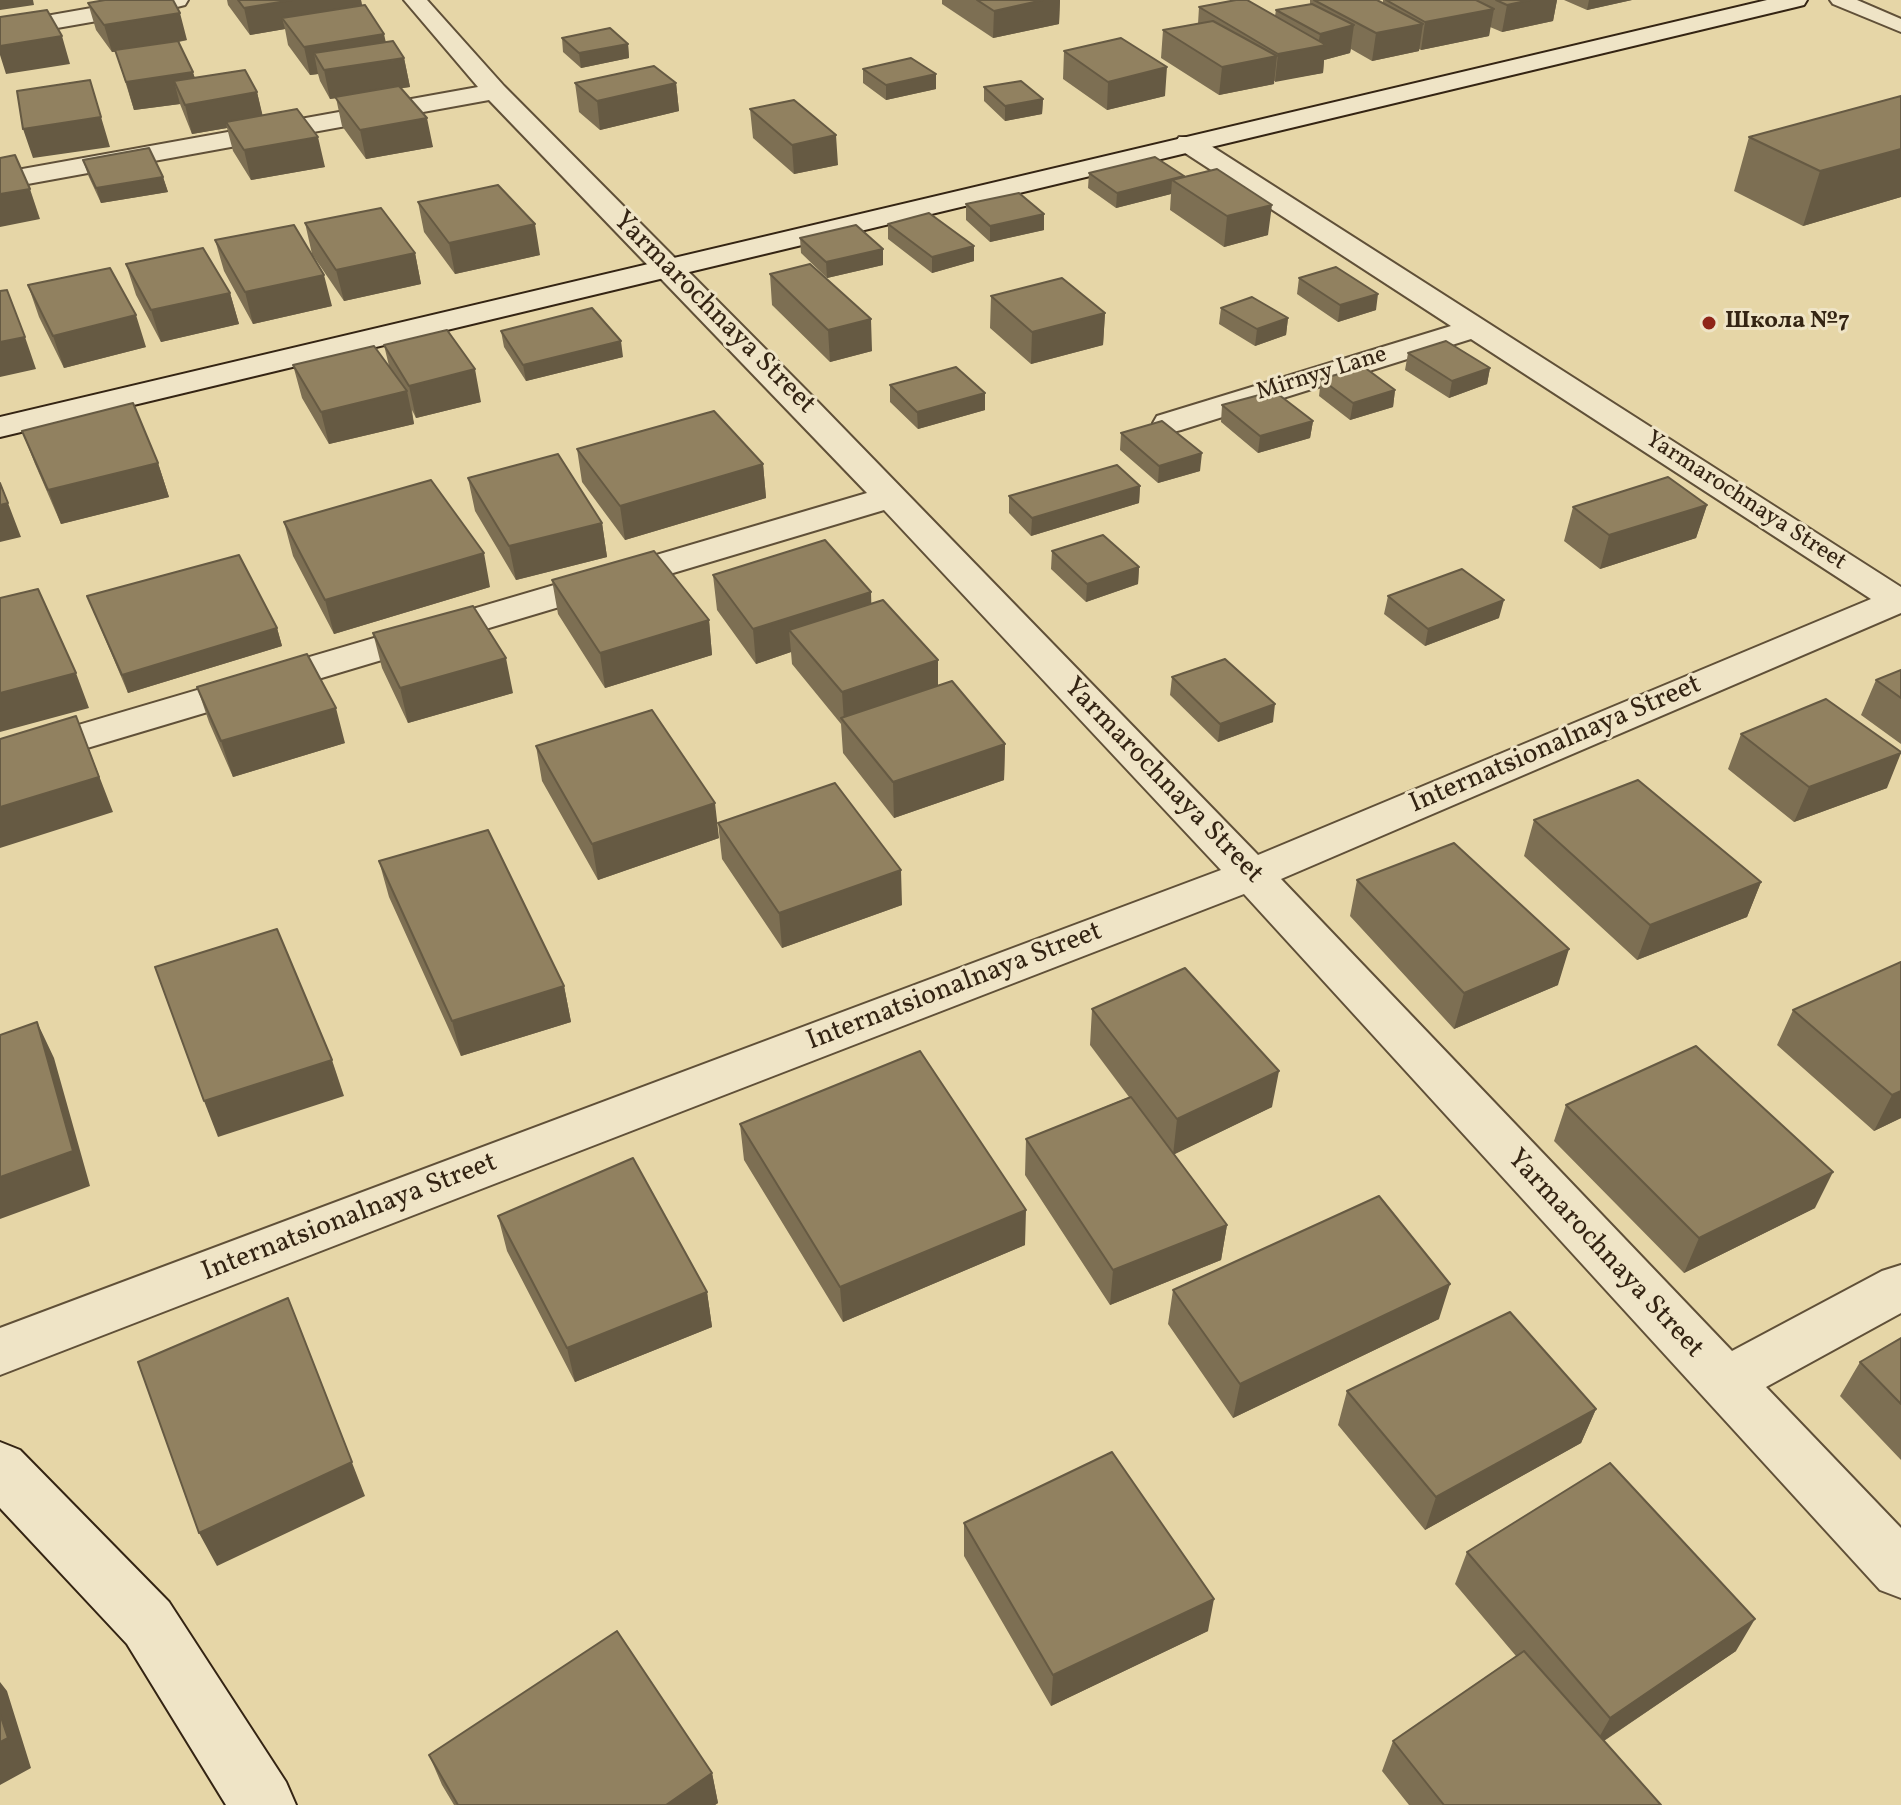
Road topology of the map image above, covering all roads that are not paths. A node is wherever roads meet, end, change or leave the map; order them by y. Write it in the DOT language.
graph roads {
  1 [pos="177,0"];
  2 [pos="415,0"];
  3 [pos="1796,0"];
  4 [pos="1840,0"];
  5 [pos="1901,26"];
  6 [pos="0,31"];
  7 [pos="495,91"];
  8 [pos="1188,143"];
  9 [pos="0,181"];
  10 [pos="667,269"];
  11 [pos="1475,328"];
  12 [pos="1169,423"];
  13 [pos="0,427"];
  14 [pos="890,497"];
  15 [pos="1900,601"];
  16 [pos="0,761"];
  17 [pos="1251,875"];
  18 [pos="1901,1287"];
  19 [pos="0,1352"];
  20 [pos="1724,1383"];
  21 [pos="0,1468"];
  22 [pos="1901,1570"];
  23 [pos="263,1805"];
  1 -- 6 [label="street"];
  2 -- 7 [label="street, Yarmarochnaya Street"];
  3 -- 8 [label="street"];
  4 -- 5 [label="lane"];
  7 -- 9 [label="street"];
  7 -- 10 [label="street, Yarmarochnaya Street"];
  8 -- 10 [label="street"];
  8 -- 11 [label="street, Yarmarochnaya Street"];
  10 -- 13 [label="street"];
  10 -- 14 [label="street, Yarmarochnaya Street"];
  11 -- 12 [label="street, Mirnyy Lane"];
  11 -- 15 [label="street, Yarmarochnaya Street"];
  14 -- 16 [label="street"];
  14 -- 17 [label="street, Yarmarochnaya Street"];
  15 -- 17 [label="street, Internatsionalnaya Street"];
  17 -- 19 [label="street, Internatsionalnaya Street"];
  17 -- 20 [label="street, Yarmarochnaya Street"];
  18 -- 20 [label="street"];
  20 -- 22 [label="street, Yarmarochnaya Street"];
  21 -- 23 [label="street"];
}
